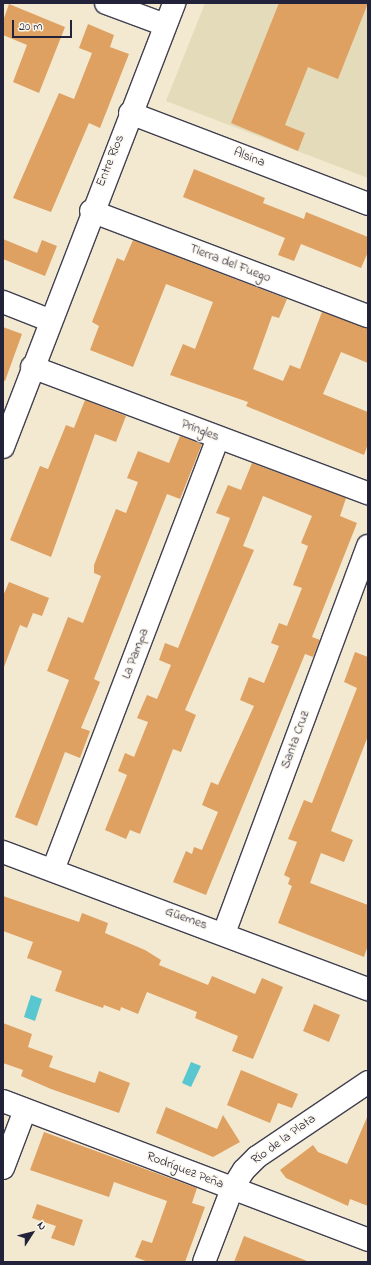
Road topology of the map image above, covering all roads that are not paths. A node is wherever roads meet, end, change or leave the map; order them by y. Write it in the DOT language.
graph roads {
  1 [pos="106,3"];
  2 [pos="174,3"];
  3 [pos="165,25"];
  4 [pos="130,113"];
  5 [pos="368,204"];
  6 [pos="91,211"];
  7 [pos="3,302"];
  8 [pos="368,316"];
  9 [pos="49,320"];
  10 [pos="32,367"];
  11 [pos="218,438"];
  12 [pos="3,447"];
  13 [pos="368,493"];
  14 [pos="368,546"];
  15 [pos="3,852"];
  16 [pos="53,870"];
  17 [pos="224,933"];
  18 [pos="368,989"];
  19 [pos="368,1082"];
  20 [pos="3,1101"];
  21 [pos="24,1110"];
  22 [pos="3,1168"];
  23 [pos="232,1189"];
  24 [pos="368,1240"];
  25 [pos="204,1262"];
  1 -- 3 [label="street"];
  2 -- 3 [label="street, Entre Ríos"];
  3 -- 4 [label="street, Entre Ríos"];
  4 -- 5 [label="street, Alsina"];
  4 -- 6 [label="street, Entre Ríos"];
  6 -- 8 [label="street, Tierra del Fuego"];
  6 -- 9 [label="street, Entre Ríos"];
  7 -- 9 [label="street"];
  9 -- 10 [label="street, Entre Ríos"];
  10 -- 11 [label="street, Pringles"];
  10 -- 12 [label="street, Entre Ríos"];
  11 -- 13 [label="street, Pringles"];
  11 -- 16 [label="street, La Pampa"];
  14 -- 17 [label="street, Santa Cruz"];
  15 -- 16 [label="street, Güemes"];
  16 -- 17 [label="street, Güemes"];
  17 -- 18 [label="street, Güemes"];
  19 -- 23 [label="street, Río de la Plata"];
  20 -- 21 [label="street, Rodríguez Peña"];
  21 -- 22 [label="street"];
  21 -- 23 [label="street, Rodríguez Peña"];
  23 -- 24 [label="street, Rodríguez Peña"];
  23 -- 25 [label="street, Río de la Plata"];
}
